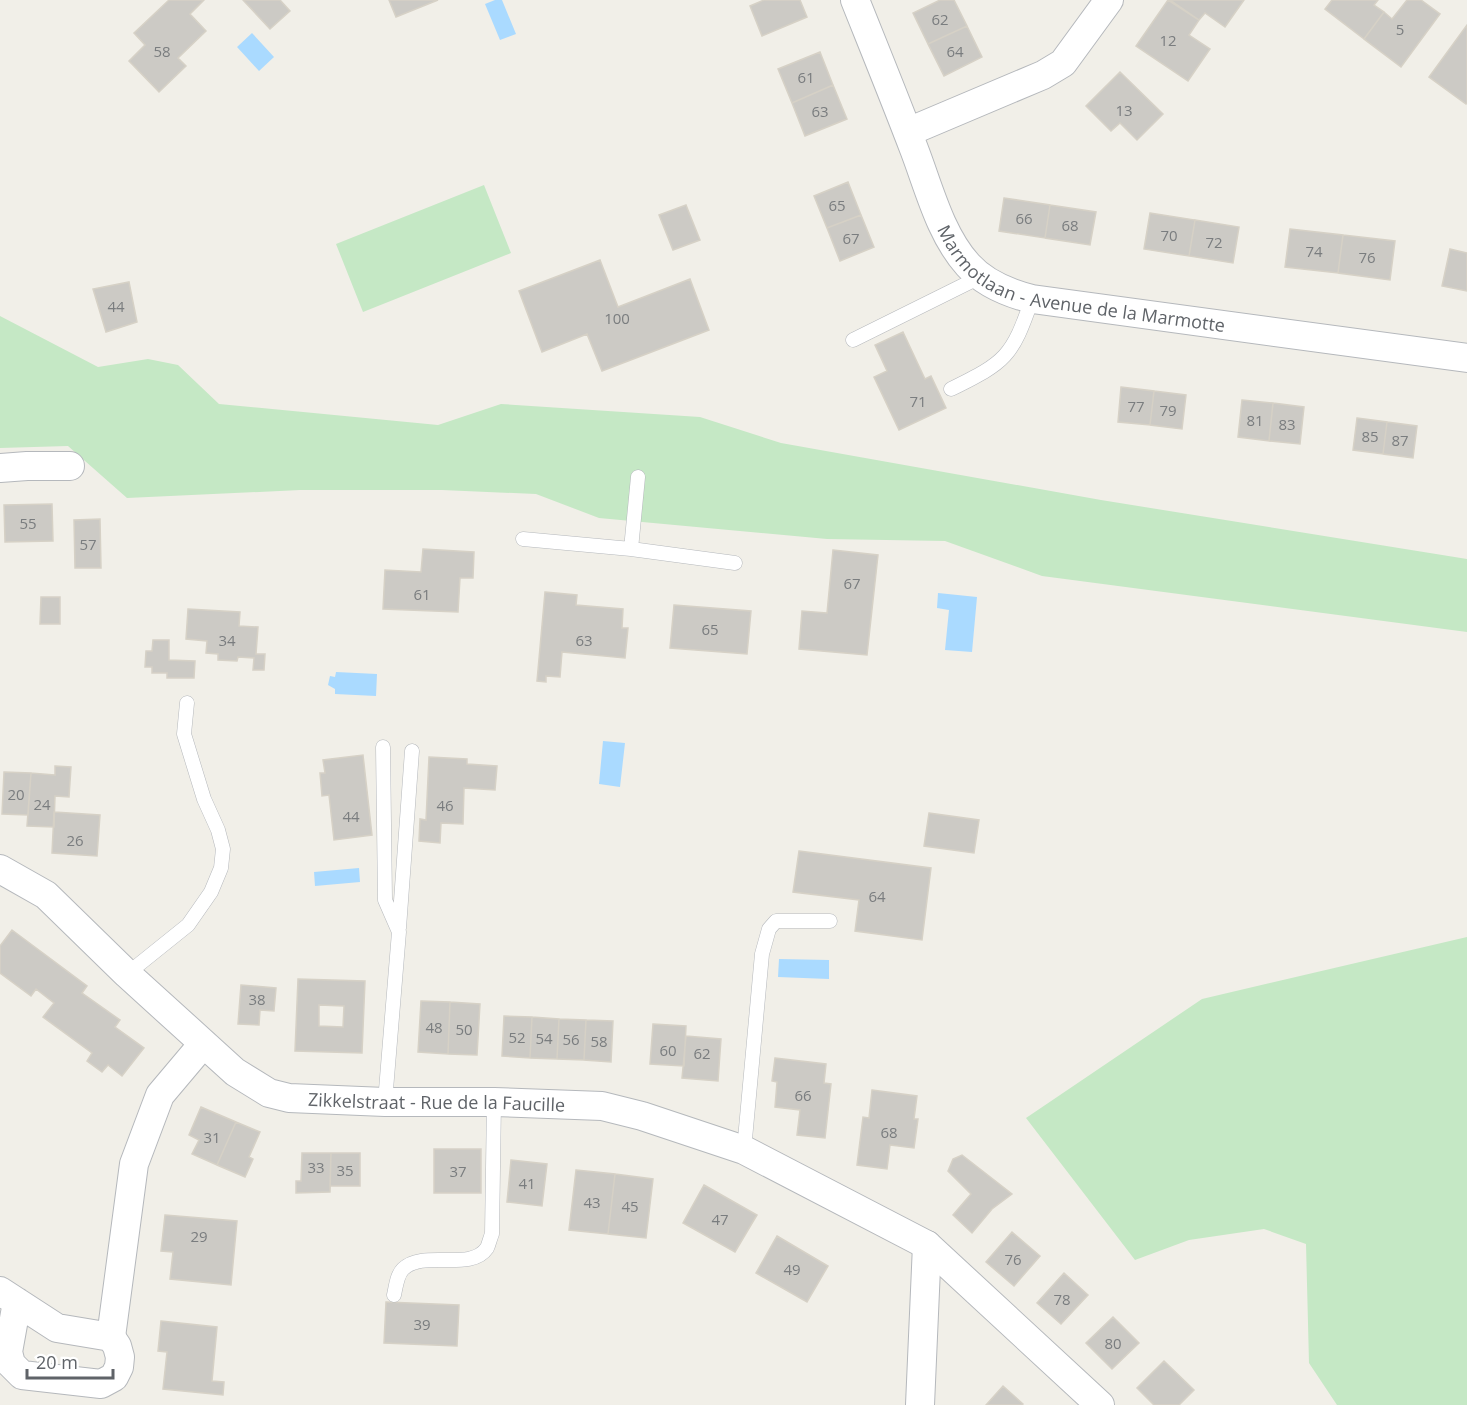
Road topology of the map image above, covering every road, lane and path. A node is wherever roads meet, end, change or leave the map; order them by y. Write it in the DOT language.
graph roads {
  1 [pos="855,0"];
  2 [pos="1109,0"];
  3 [pos="908,132"];
  4 [pos="980,277"];
  5 [pos="1032,299"];
  6 [pos="853,340"];
  7 [pos="1467,358"];
  8 [pos="951,389"];
  9 [pos="70,466"];
  10 [pos="0,468"];
  11 [pos="638,477"];
  12 [pos="523,539"];
  13 [pos="631,549"];
  14 [pos="735,563"];
  15 [pos="187,703"];
  16 [pos="383,747"];
  17 [pos="412,751"];
  18 [pos="0,869"];
  19 [pos="830,921"];
  20 [pos="399,932"];
  21 [pos="127,974"];
  22 [pos="203,1044"];
  23 [pos="385,1102"];
  24 [pos="494,1102"];
  25 [pos="744,1150"];
  26 [pos="927,1245"];
  27 [pos="394,1295"];
  28 [pos="9,1296"];
  29 [pos="111,1337"];
  30 [pos="7,1371"];
  31 [pos="920,1405"];
  32 [pos="1100,1405"];
  1 -- 3 [label="street, Marmotlaan - Avenue de la Marmotte"];
  2 -- 3 [label="street"];
  3 -- 4 [label="street, Marmotlaan - Avenue de la Marmotte"];
  4 -- 5 [label="street, Marmotlaan - Avenue de la Marmotte"];
  4 -- 6 [label="lane"];
  5 -- 7 [label="street, Marmotlaan - Avenue de la Marmotte"];
  5 -- 8 [label="lane"];
  9 -- 10 [label="street"];
  11 -- 13 [label="lane"];
  12 -- 13 [label="lane"];
  13 -- 14 [label="lane"];
  15 -- 21 [label="lane"];
  16 -- 20 [label="lane"];
  17 -- 20 [label="lane"];
  18 -- 21 [label="street, Zikkelstraat - Rue de la Faucille"];
  19 -- 25 [label="lane"];
  20 -- 23 [label="lane"];
  21 -- 22 [label="street, Zikkelstraat - Rue de la Faucille"];
  22 -- 23 [label="street, Zikkelstraat - Rue de la Faucille"];
  22 -- 29 [label="street"];
  23 -- 24 [label="street, Zikkelstraat - Rue de la Faucille"];
  24 -- 25 [label="street, Zikkelstraat - Rue de la Faucille"];
  24 -- 27 [label="lane"];
  25 -- 26 [label="street, Zikkelstraat - Rue de la Faucille"];
  26 -- 31 [label="street"];
  26 -- 32 [label="street, Zikkelstraat - Rue de la Faucille"];
  28 -- 29 [label="street"];
  28 -- 30 [label="street"];
  29 -- 30 [label="street"];
}
